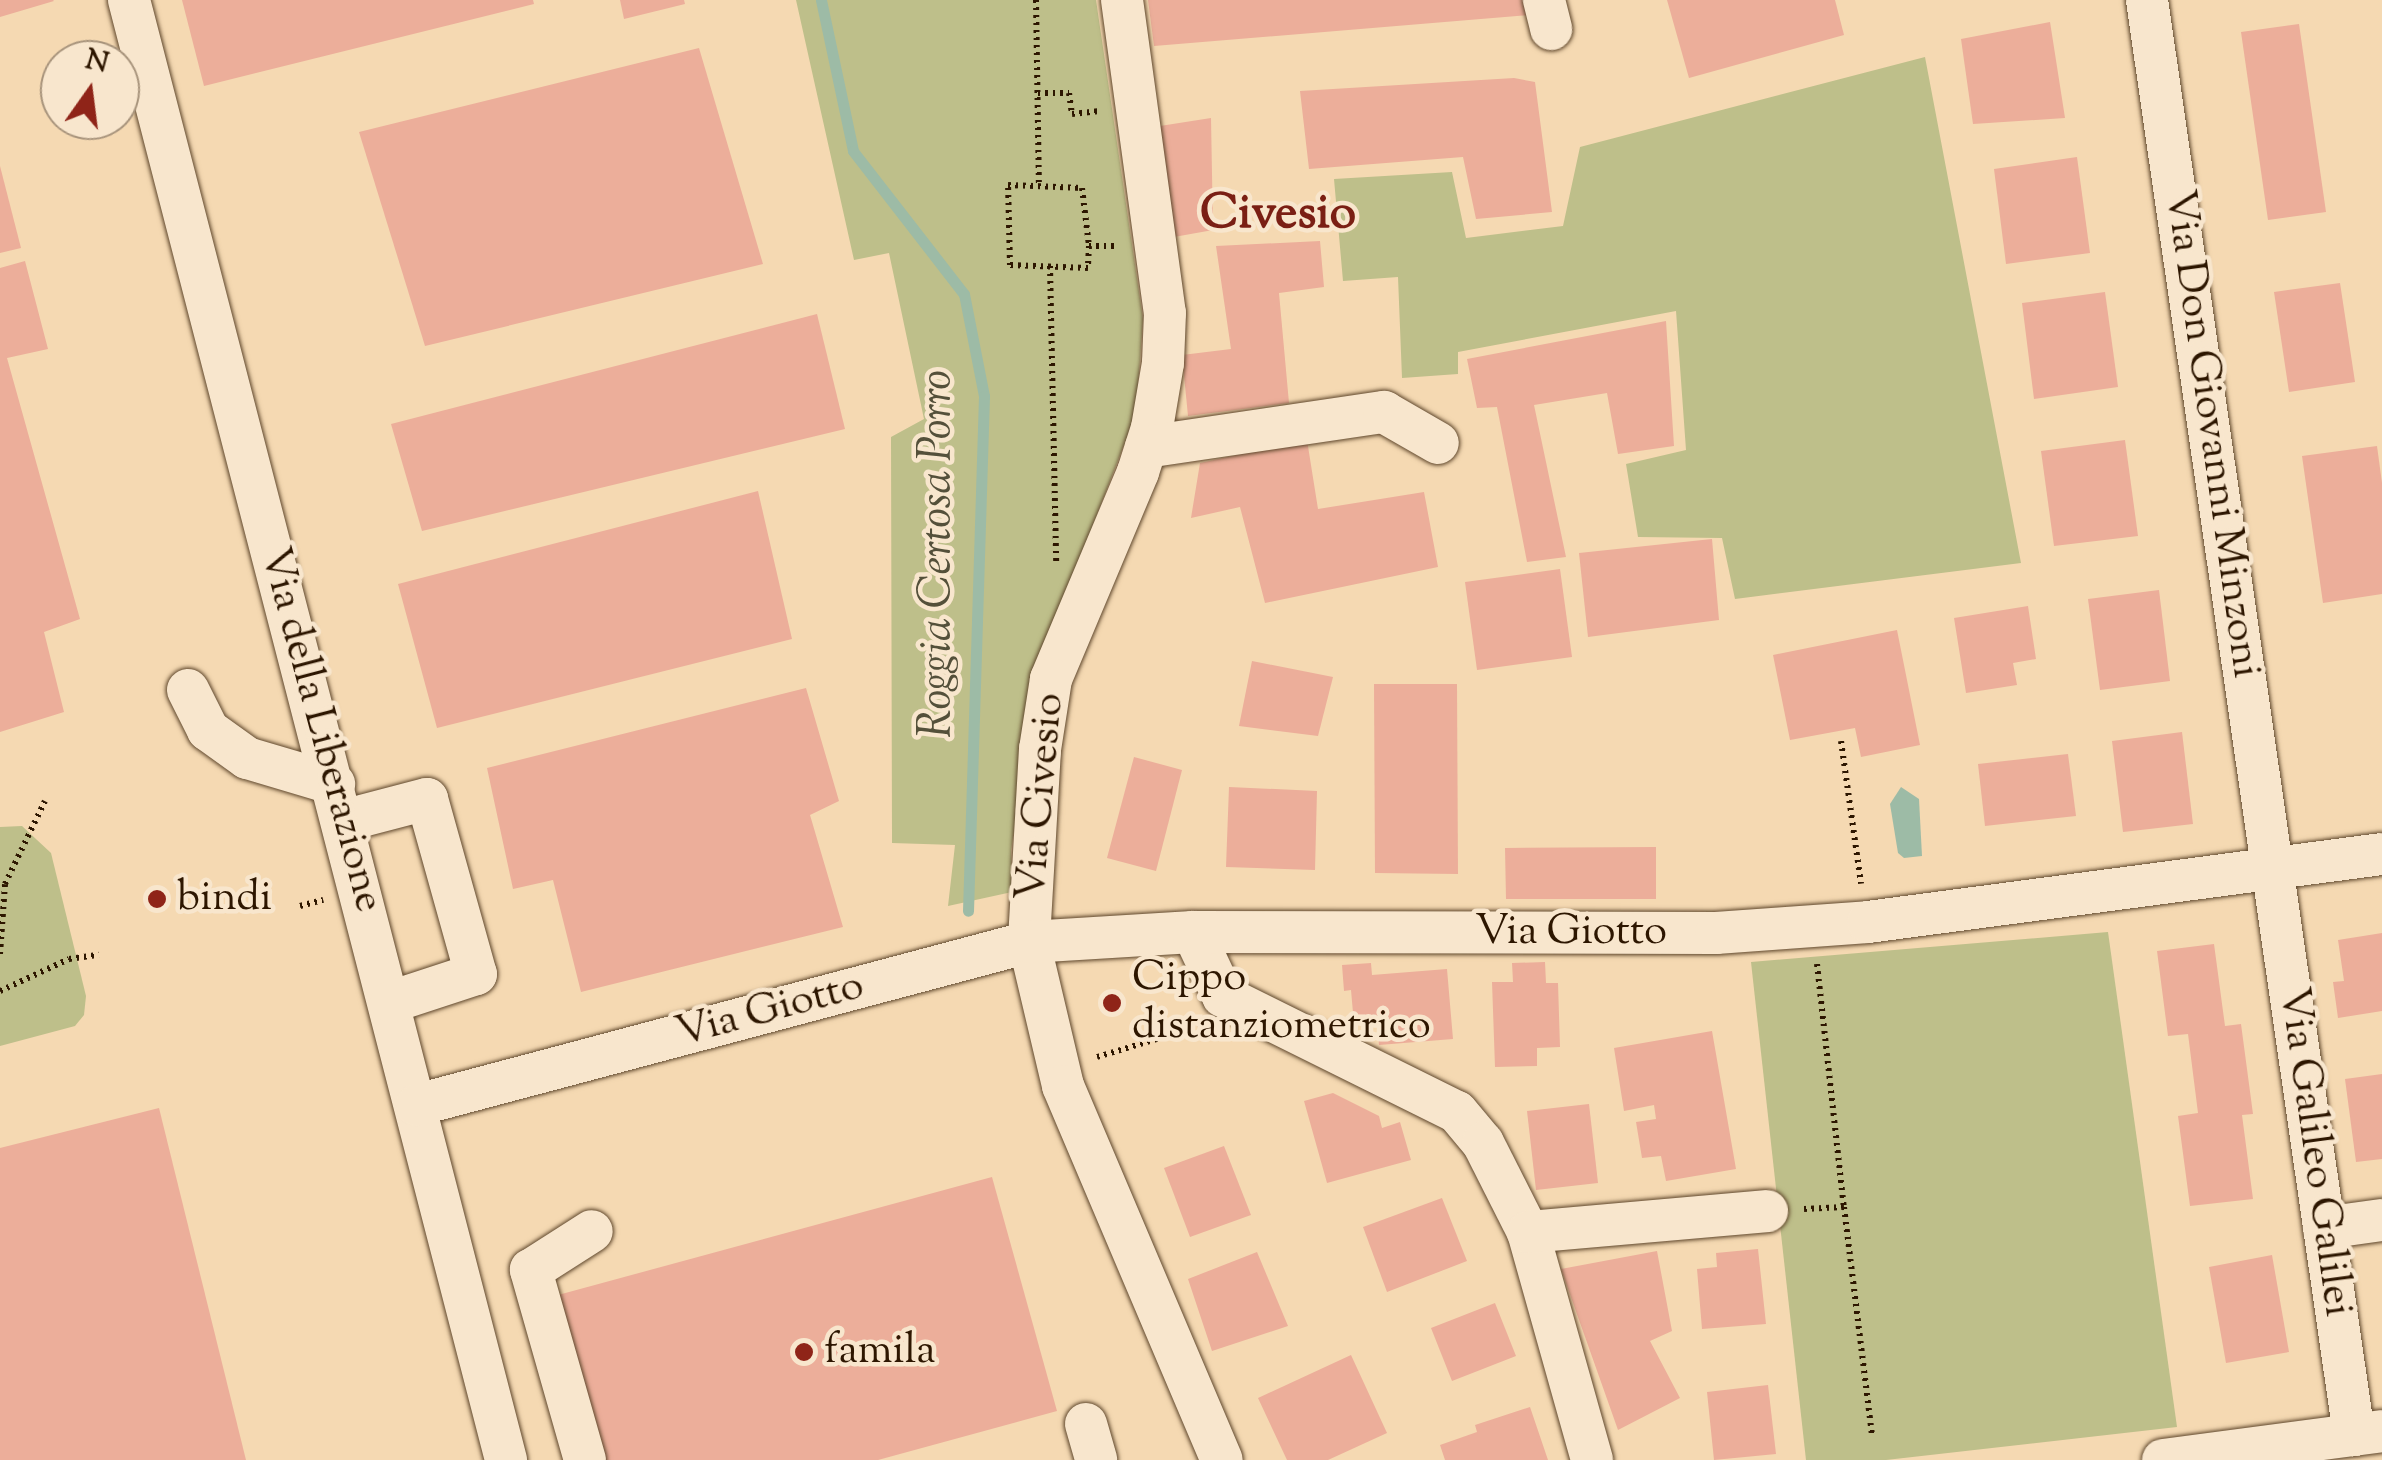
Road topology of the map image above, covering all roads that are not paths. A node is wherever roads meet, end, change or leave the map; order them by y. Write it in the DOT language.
graph roads {
  1 [pos="130,0"];
  2 [pos="1122,0"];
  3 [pos="2147,0"];
  4 [pos="1438,444"];
  5 [pos="1146,447"];
  6 [pos="188,690"];
  7 [pos="338,802"];
  8 [pos="2382,854"];
  9 [pos="2274,869"];
  10 [pos="1193,932"];
  11 [pos="1029,942"];
  12 [pos="391,1002"];
  13 [pos="417,1105"];
  14 [pos="1767,1211"];
  15 [pos="2382,1220"];
  16 [pos="2324,1228"];
  17 [pos="592,1232"];
  18 [pos="1528,1232"];
  19 [pos="578,1427"];
  20 [pos="2368,1433"];
  21 [pos="2263,1453"];
  22 [pos="506,1460"];
  23 [pos="1222,1460"];
  24 [pos="1592,1460"];
  25 [pos="2163,1460"];
  1 -- 7 [label="street, Via della Liberazione"];
  2 -- 5 [label="street, Via Civesio"];
  3 -- 9 [label="street, Via Don Giovanni Minzoni"];
  4 -- 5 [label="street"];
  5 -- 11 [label="street, Via Civesio"];
  6 -- 7 [label="street"];
  7 -- 12 [label="street, Via della Liberazione"];
  7 -- 12 [label="street"];
  8 -- 9 [label="street, Via Giotto"];
  9 -- 10 [label="street, Via Giotto"];
  9 -- 16 [label="street, Via Galileo Galilei"];
  10 -- 11 [label="street, Via Giotto"];
  10 -- 18 [label="street"];
  11 -- 13 [label="street, Via Giotto"];
  11 -- 23 [label="street, Via Civesio"];
  12 -- 13 [label="street, Via della Liberazione"];
  13 -- 22 [label="street, Via della Liberazione"];
  14 -- 18 [label="street"];
  15 -- 16 [label="street"];
  16 -- 20 [label="street, Via Galileo Galilei"];
  17 -- 19 [label="street"];
  18 -- 24 [label="street"];
  20 -- 21 [label="street"];
  21 -- 25 [label="street"];
}
